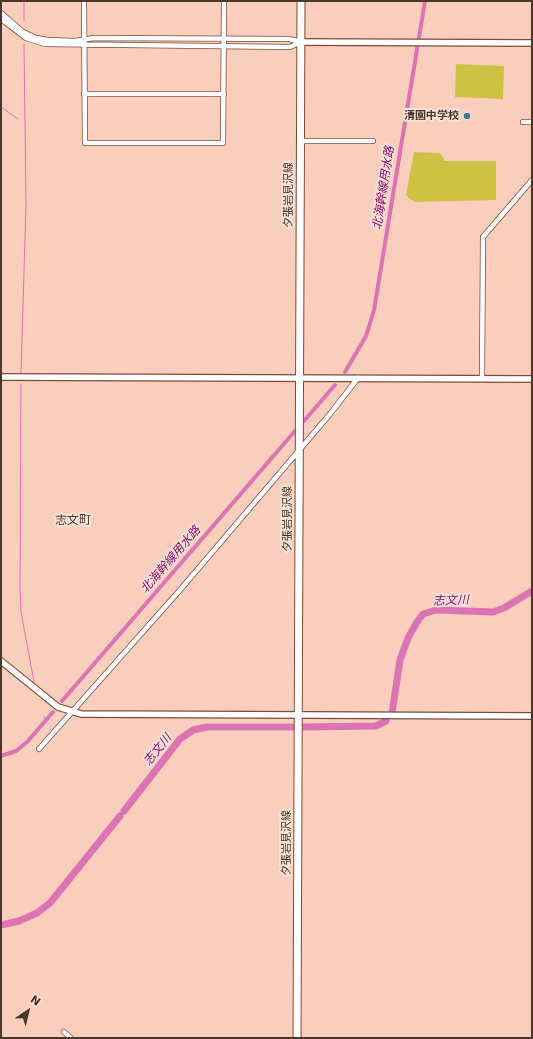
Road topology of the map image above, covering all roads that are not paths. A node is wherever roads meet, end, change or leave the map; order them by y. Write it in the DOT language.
graph roads {
  1 [pos="84,1"];
  2 [pos="224,1"];
  3 [pos="301,1"];
  4 [pos="1,13"];
  5 [pos="1,19"];
  6 [pos="224,39"];
  7 [pos="84,42"];
  8 [pos="301,42"];
  9 [pos="532,43"];
  10 [pos="224,46"];
  11 [pos="84,94"];
  12 [pos="224,94"];
  13 [pos="524,122"];
  14 [pos="532,122"];
  15 [pos="300,141"];
  16 [pos="374,141"];
  17 [pos="532,180"];
  18 [pos="1,377"];
  19 [pos="300,377"];
  20 [pos="358,378"];
  21 [pos="482,379"];
  22 [pos="532,379"];
  23 [pos="299,449"];
  24 [pos="1,661"];
  25 [pos="72,712"];
  26 [pos="298,715"];
  27 [pos="532,716"];
  28 [pos="39,749"];
  29 [pos="64,1032"];
  30 [pos="71,1038"];
  31 [pos="297,1038"];
  1 -- 7 [label="street"];
  2 -- 6 [label="street"];
  3 -- 8 [label="main road, 夕張岩見沢線"];
  4 -- 7 [label="street"];
  5 -- 7 [label="street"];
  6 -- 7 [label="street"];
  6 -- 8 [label="street"];
  6 -- 10 [label="street"];
  7 -- 10 [label="street"];
  7 -- 11 [label="street"];
  8 -- 9 [label="street"];
  8 -- 10 [label="street"];
  8 -- 15 [label="main road, 夕張岩見沢線"];
  10 -- 12 [label="street"];
  11 -- 12 [label="street"];
  11 -- 12 [label="street"];
  13 -- 14 [label="street"];
  15 -- 16 [label="street"];
  15 -- 19 [label="main road, 夕張岩見沢線"];
  17 -- 21 [label="street"];
  18 -- 19 [label="street"];
  19 -- 20 [label="street"];
  19 -- 23 [label="main road, 夕張岩見沢線"];
  20 -- 21 [label="street"];
  20 -- 23 [label="street"];
  21 -- 22 [label="street"];
  23 -- 25 [label="street"];
  23 -- 26 [label="main road, 夕張岩見沢線"];
  24 -- 25 [label="street"];
  25 -- 26 [label="street"];
  25 -- 28 [label="street"];
  26 -- 27 [label="street"];
  26 -- 31 [label="main road, 夕張岩見沢線"];
  29 -- 30 [label="street"];
}
